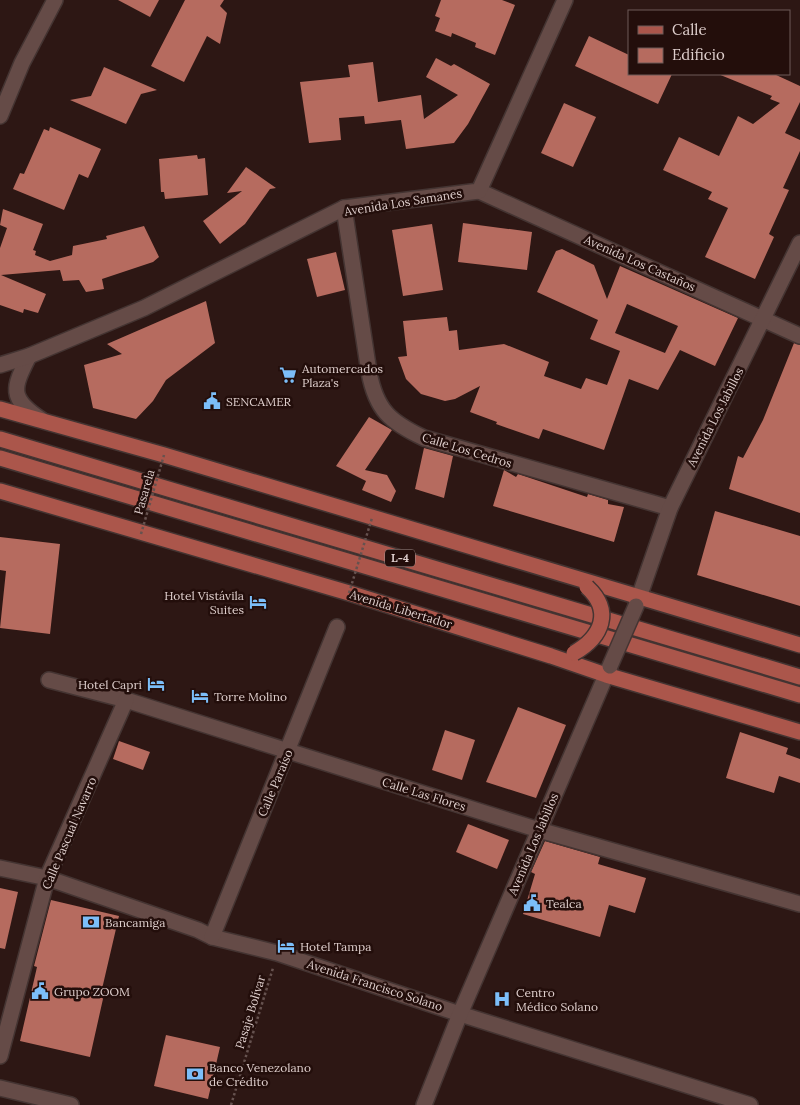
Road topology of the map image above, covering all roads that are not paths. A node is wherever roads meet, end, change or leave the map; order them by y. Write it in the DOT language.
graph roads {
  1 [pos="55,0"];
  2 [pos="565,0"];
  3 [pos="0,116"];
  4 [pos="479,191"];
  5 [pos="344,208"];
  6 [pos="800,243"];
  7 [pos="764,319"];
  8 [pos="800,336"];
  9 [pos="29,356"];
  10 [pos="0,365"];
  11 [pos="0,409"];
  12 [pos="50,424"];
  13 [pos="0,439"];
  14 [pos="0,458"];
  15 [pos="0,491"];
  16 [pos="670,508"];
  17 [pos="571,576"];
  18 [pos="638,601"];
  19 [pos="337,627"];
  20 [pos="800,644"];
  21 [pos="551,656"];
  22 [pos="608,670"];
  23 [pos="800,677"];
  24 [pos="48,680"];
  25 [pos="800,695"];
  26 [pos="126,700"];
  27 [pos="800,732"];
  28 [pos="288,751"];
  29 [pos="539,830"];
  30 [pos="0,868"];
  31 [pos="47,878"];
  32 [pos="800,904"];
  33 [pos="212,937"];
  34 [pos="460,1014"];
  35 [pos="0,1056"];
  36 [pos="0,1088"];
  37 [pos="72,1105"];
  38 [pos="424,1105"];
  39 [pos="750,1105"];
  1 -- 3 [label="street"];
  2 -- 4 [label="street, Avenida Los Samanes"];
  4 -- 5 [label="street, Avenida Los Samanes"];
  4 -- 7 [label="street, Avenida Los Castaños"];
  5 -- 9 [label="street, Avenida Los Samanes"];
  5 -- 16 [label="street, Calle Los Cedros"];
  6 -- 7 [label="street, Avenida Los Jabillos"];
  7 -- 8 [label="street, Avenida Los Castaños"];
  7 -- 16 [label="street, Avenida Los Jabillos"];
  9 -- 10 [label="street, Avenida Los Samanes"];
  9 -- 12 [label="street"];
  11 -- 12 [label="main road, L-4"];
  12 -- 17 [label="main road, L-4"];
  13 -- 23 [label="main road, L-4"];
  14 -- 25 [label="main road, L-4"];
  15 -- 21 [label="main road, Avenida Libertador / L-4"];
  16 -- 18 [label="street, Avenida Los Jabillos"];
  17 -- 18 [label="main road, L-4"];
  17 -- 21 [label="main road, L-4, bridge"];
  18 -- 20 [label="main road, L-4"];
  18 -- 22 [label="street, Avenida Los Jabillos, bridge"];
  19 -- 28 [label="street, Calle Paraíso"];
  21 -- 22 [label="main road, Avenida Libertador / L-4"];
  22 -- 27 [label="main road, Avenida Libertador / L-4"];
  22 -- 29 [label="street, Avenida Los Jabillos"];
  24 -- 26 [label="street, Calle Las Flores"];
  26 -- 28 [label="street, Calle Las Flores"];
  26 -- 31 [label="street, Calle Pascual Navarro"];
  28 -- 29 [label="street, Calle Las Flores"];
  28 -- 33 [label="street, Calle Paraíso"];
  29 -- 32 [label="street, Calle Las Flores"];
  29 -- 34 [label="street, Avenida Los Jabillos"];
  30 -- 31 [label="street, Avenida Francisco Solano"];
  31 -- 33 [label="street, Avenida Francisco Solano"];
  31 -- 35 [label="street, Calle Pascual Navarro"];
  33 -- 34 [label="street, Avenida Francisco Solano"];
  34 -- 38 [label="street, Avenida Los Jabillos"];
  34 -- 39 [label="street, Avenida Francisco Solano"];
  36 -- 37 [label="street"];
}
